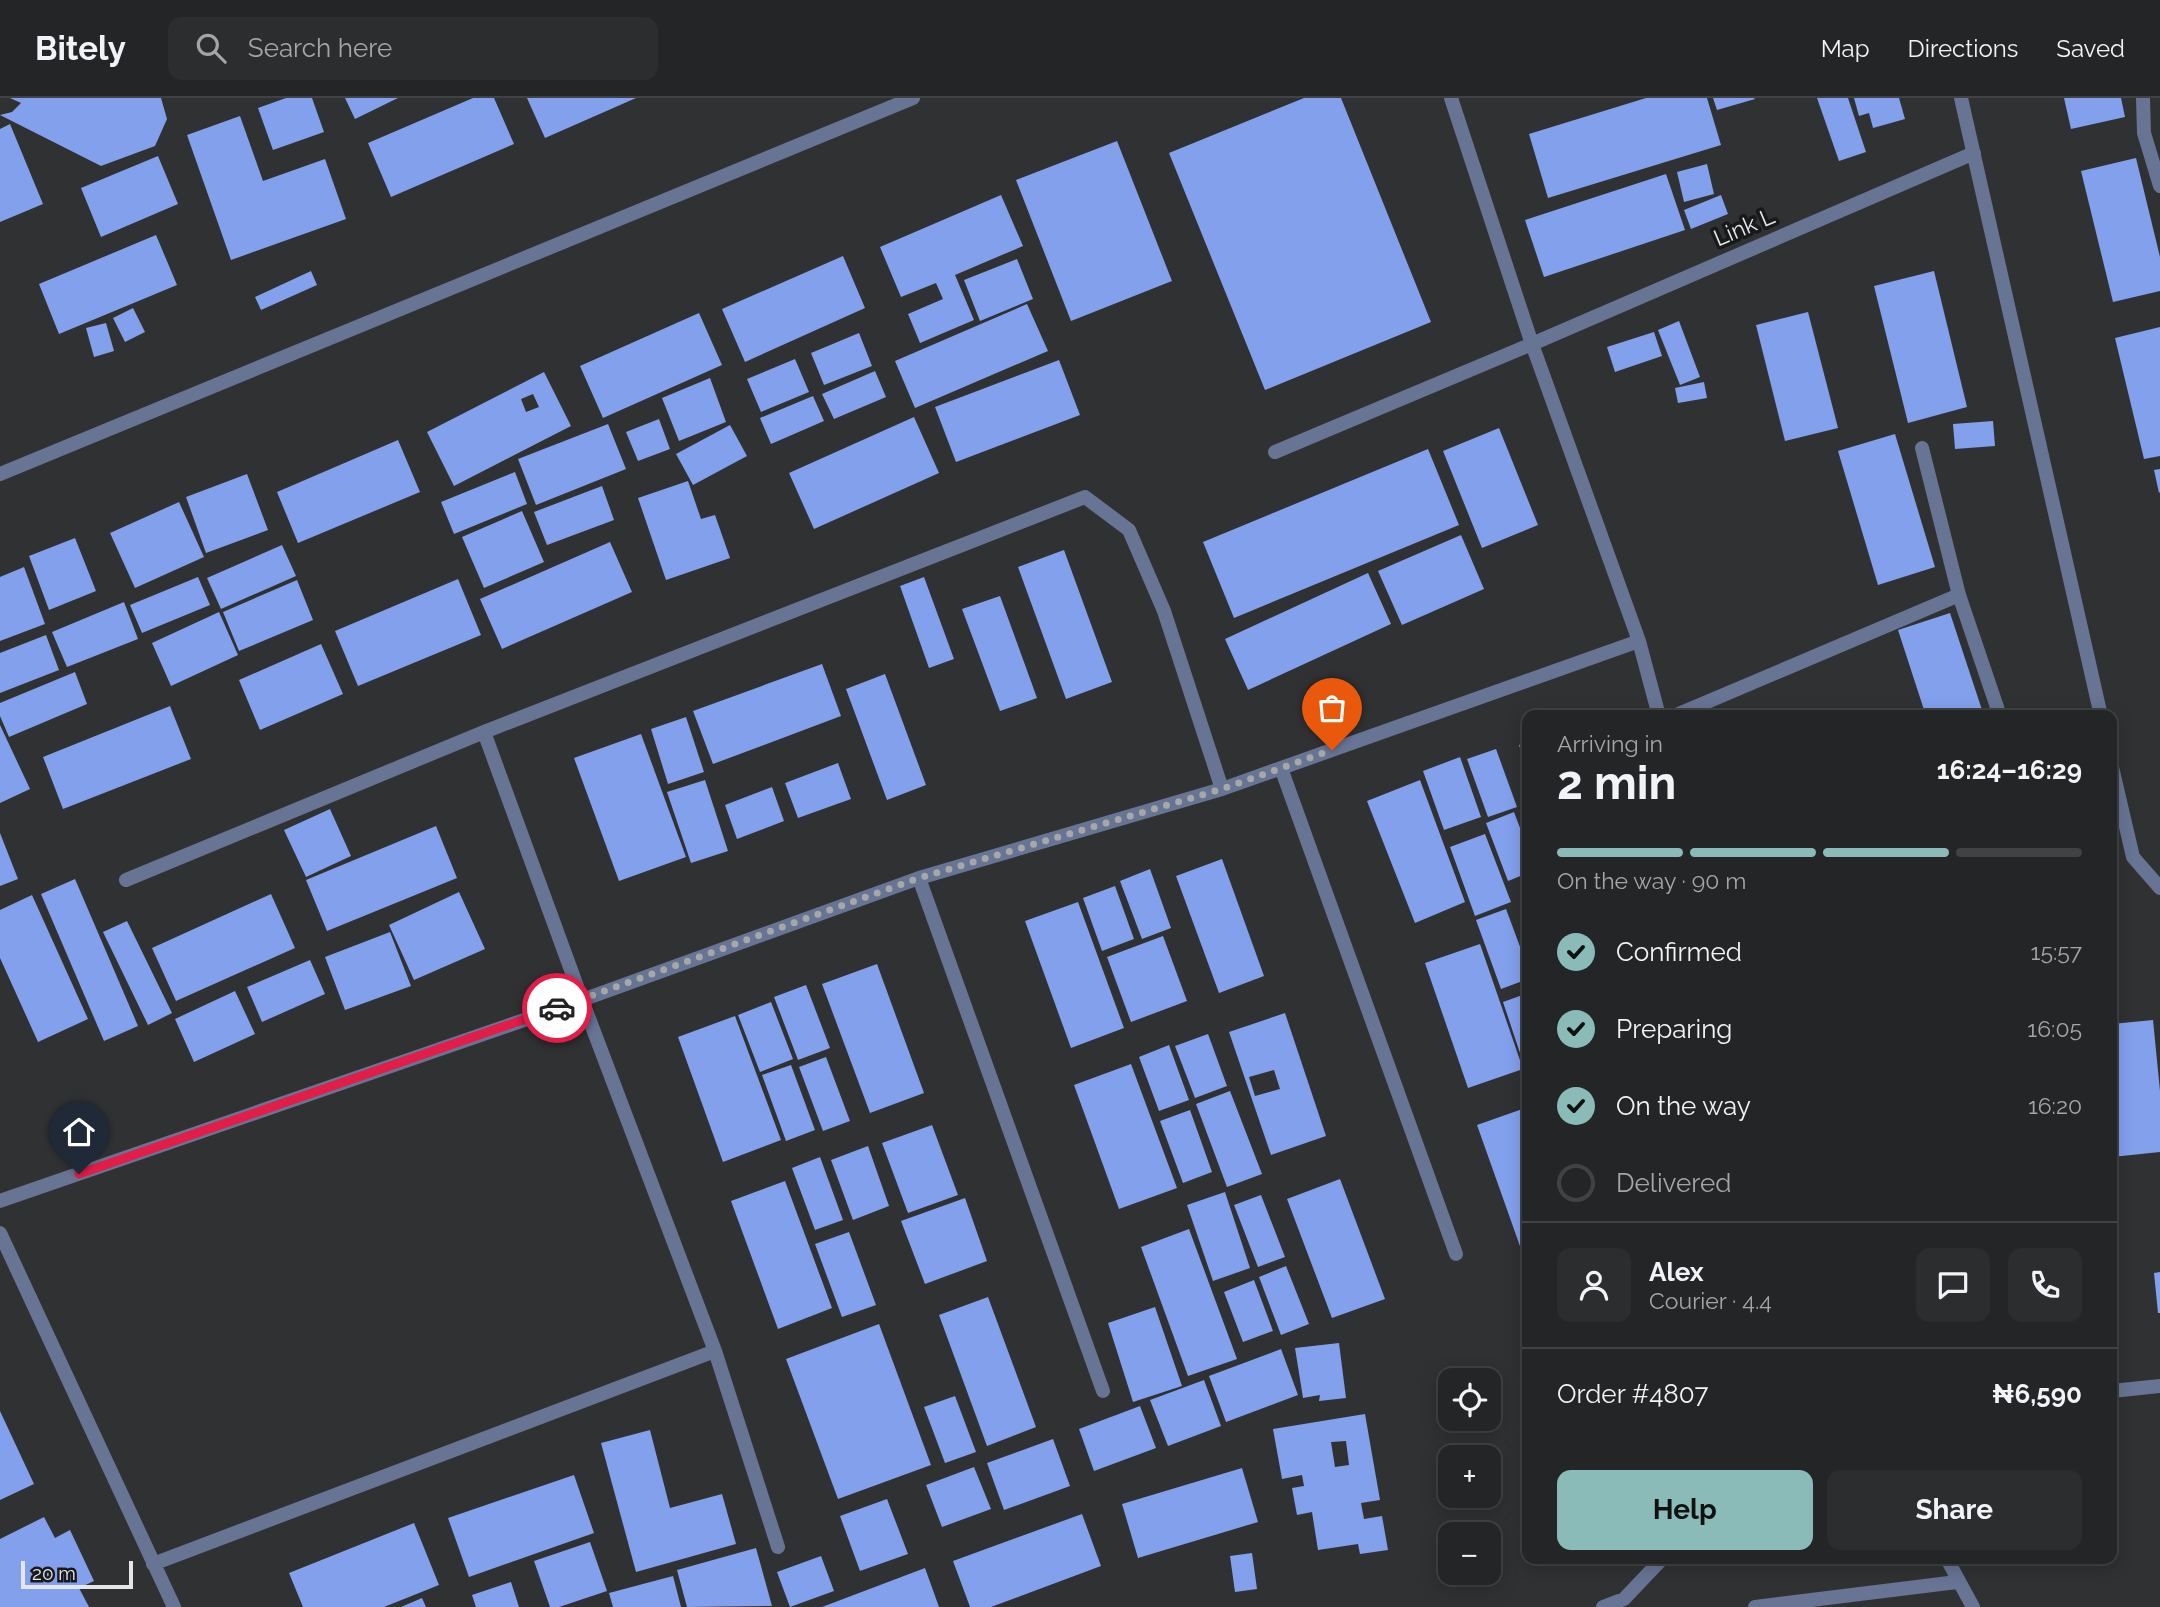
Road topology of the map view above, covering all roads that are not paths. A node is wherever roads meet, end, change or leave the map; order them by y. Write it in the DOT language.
graph roads {
  1 [pos="913,98"];
  2 [pos="1451,98"];
  3 [pos="1961,98"];
  4 [pos="2143,98"];
  5 [pos="1974,153"];
  6 [pos="2160,186"];
  7 [pos="1532,344"];
  8 [pos="1922,448"];
  9 [pos="1275,453"];
  10 [pos="0,474"];
  11 [pos="1959,595"];
  12 [pos="1639,641"];
  13 [pos="1657,710"];
  14 [pos="1688,710"];
  15 [pos="1998,710"];
  16 [pos="2100,710"];
  17 [pos="484,732"];
  18 [pos="1281,768"];
  19 [pos="2117,788"];
  20 [pos="1222,789"];
  21 [pos="919,878"];
  22 [pos="127,880"];
  23 [pos="2160,888"];
  24 [pos="582,1000"];
  25 [pos="0,1201"];
  26 [pos="0,1233"];
  27 [pos="1456,1254"];
  28 [pos="715,1350"];
  29 [pos="2160,1386"];
  30 [pos="2117,1390"];
  31 [pos="1103,1391"];
  32 [pos="778,1547"];
  33 [pos="153,1564"];
  34 [pos="1657,1564"];
  35 [pos="1949,1564"];
  36 [pos="1957,1582"];
  37 [pos="174,1607"];
  38 [pos="1603,1607"];
  39 [pos="1755,1607"];
  40 [pos="1973,1607"];
  1 -- 10 [label="street"];
  2 -- 7 [label="street"];
  3 -- 5 [label="street"];
  4 -- 6 [label="street"];
  5 -- 7 [label="street, Link L"];
  5 -- 16 [label="street"];
  7 -- 9 [label="street, Link L"];
  7 -- 12 [label="street"];
  8 -- 11 [label="street"];
  11 -- 14 [label="street"];
  11 -- 15 [label="street"];
  12 -- 13 [label="street"];
  12 -- 18 [label="street"];
  17 -- 20 [label="street"];
  17 -- 22 [label="street"];
  17 -- 24 [label="street"];
  18 -- 20 [label="street"];
  18 -- 27 [label="street"];
  19 -- 23 [label="street"];
  20 -- 21 [label="street"];
  21 -- 24 [label="street"];
  21 -- 31 [label="street"];
  24 -- 25 [label="street"];
  24 -- 28 [label="street"];
  26 -- 33 [label="street"];
  28 -- 32 [label="street"];
  28 -- 33 [label="street"];
  29 -- 30 [label="street"];
  33 -- 37 [label="street"];
  34 -- 38 [label="street"];
  35 -- 36 [label="street"];
  36 -- 39 [label="street"];
  36 -- 40 [label="street"];
}
